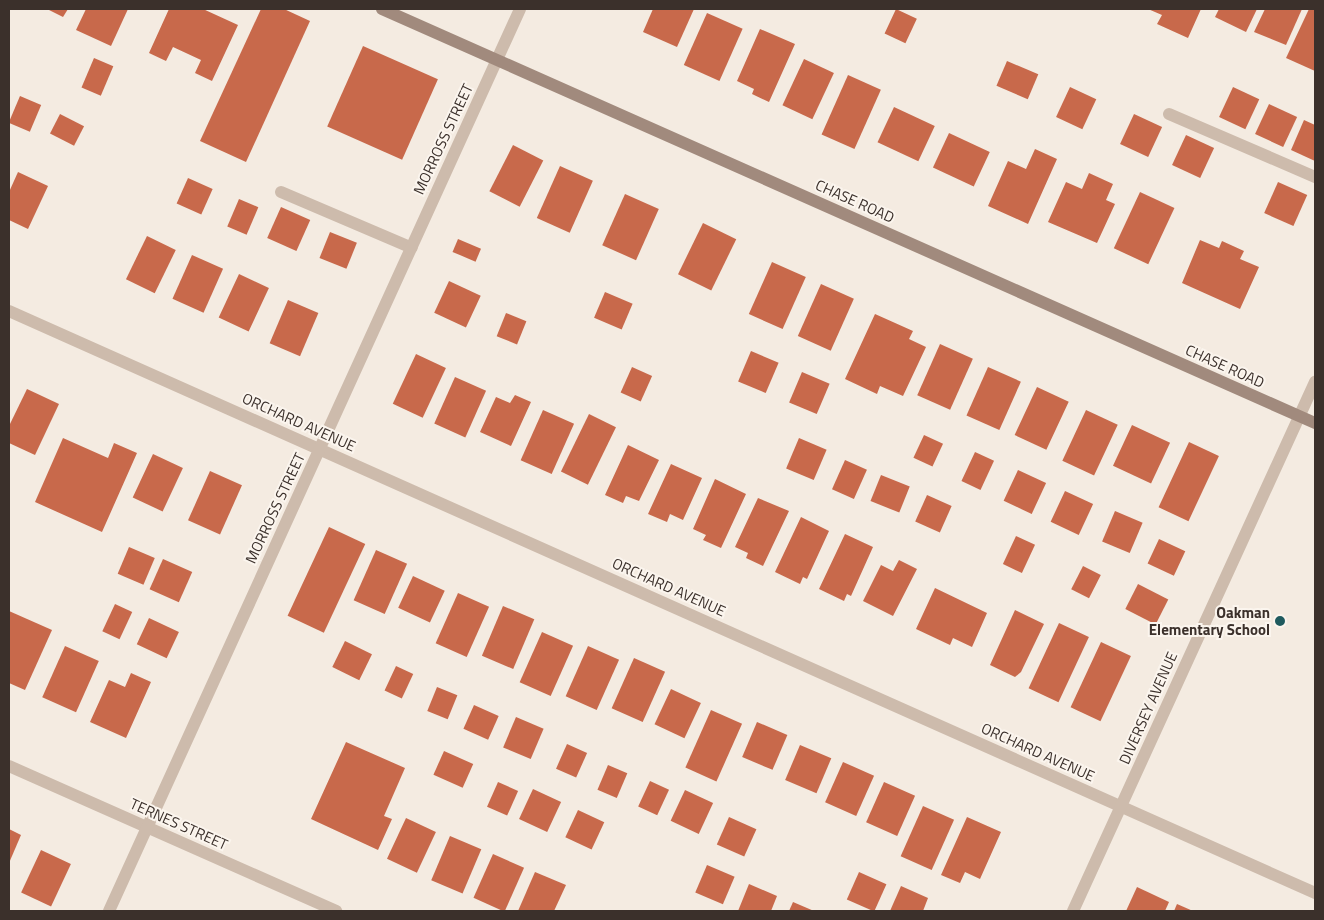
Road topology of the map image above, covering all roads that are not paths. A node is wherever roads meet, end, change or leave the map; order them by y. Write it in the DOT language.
graph roads {
  1 [pos="382,9"];
  2 [pos="520,9"];
  3 [pos="497,60"];
  4 [pos="1169,114"];
  5 [pos="1315,178"];
  6 [pos="281,192"];
  7 [pos="412,248"];
  8 [pos="9,311"];
  9 [pos="1315,382"];
  10 [pos="1300,416"];
  11 [pos="1315,423"];
  12 [pos="320,448"];
  13 [pos="9,766"];
  14 [pos="1121,807"];
  15 [pos="147,827"];
  16 [pos="1315,893"];
  17 [pos="109,911"];
  18 [pos="336,911"];
  19 [pos="1073,911"];
  1 -- 3 [label="street, CHASE ROAD"];
  2 -- 3 [label="street, MORROSS STREET"];
  3 -- 7 [label="street, MORROSS STREET"];
  3 -- 10 [label="street, CHASE ROAD"];
  4 -- 5 [label="street"];
  6 -- 7 [label="street"];
  7 -- 12 [label="street, MORROSS STREET"];
  8 -- 12 [label="street, ORCHARD AVENUE"];
  9 -- 10 [label="street, DIVERSEY AVENUE"];
  10 -- 11 [label="street, CHASE ROAD"];
  10 -- 14 [label="street, DIVERSEY AVENUE"];
  12 -- 14 [label="street, ORCHARD AVENUE"];
  12 -- 15 [label="street, MORROSS STREET"];
  13 -- 15 [label="street, TERNES STREET"];
  14 -- 16 [label="street, ORCHARD AVENUE"];
  14 -- 19 [label="street, DIVERSEY AVENUE"];
  15 -- 17 [label="street, MORROSS STREET"];
  15 -- 18 [label="street, TERNES STREET"];
}
